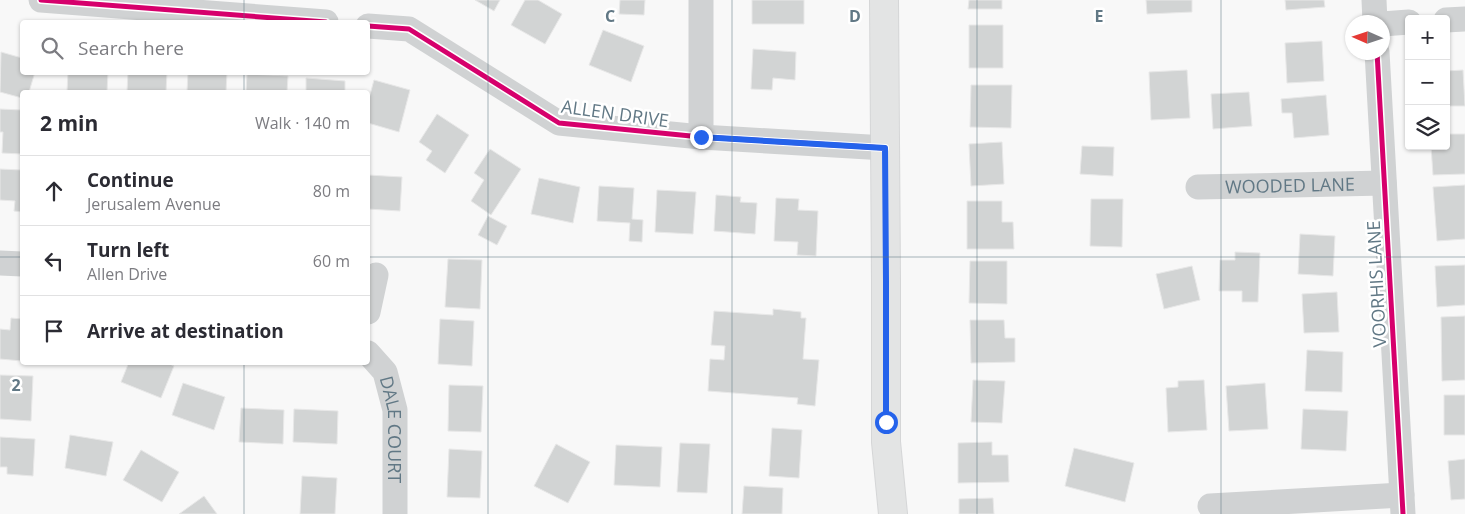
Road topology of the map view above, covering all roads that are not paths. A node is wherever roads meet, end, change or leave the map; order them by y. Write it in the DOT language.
graph roads {
  1 [pos="41,0"];
  2 [pos="701,0"];
  3 [pos="884,0"];
  4 [pos="1374,0"];
  5 [pos="81,1"];
  6 [pos="1375,15"];
  7 [pos="1465,19"];
  8 [pos="303,20"];
  9 [pos="1450,20"];
  10 [pos="1405,22"];
  11 [pos="1390,23"];
  12 [pos="370,26"];
  13 [pos="1377,60"];
  14 [pos="701,137"];
  15 [pos="885,148"];
  16 [pos="1384,183"];
  17 [pos="1198,187"];
  18 [pos="0,264"];
  19 [pos="20,264"];
  20 [pos="376,275"];
  21 [pos="370,303"];
  22 [pos="370,355"];
  23 [pos="886,442"];
  24 [pos="1403,505"];
  25 [pos="1210,506"];
  26 [pos="394,514"];
  27 [pos="881,514"];
  28 [pos="893,514"];
  1 -- 5 [label="street"];
  2 -- 14 [label="street"];
  3 -- 15 [label="main road"];
  4 -- 6 [label="street"];
  5 -- 8 [label="street"];
  7 -- 9 [label="street"];
  10 -- 11 [label="street"];
  12 -- 14 [label="street, ALLEN DRIVE"];
  13 -- 16 [label="street, VOORHIS LANE"];
  14 -- 15 [label="street, ALLEN DRIVE"];
  15 -- 23 [label="main road"];
  16 -- 17 [label="street, WOODED LANE"];
  16 -- 24 [label="street, VOORHIS LANE"];
  18 -- 19 [label="street"];
  20 -- 21 [label="street"];
  22 -- 26 [label="street, DALE COURT"];
  23 -- 27 [label="main road"];
  23 -- 28 [label="main road"];
  24 -- 25 [label="street"];
}
